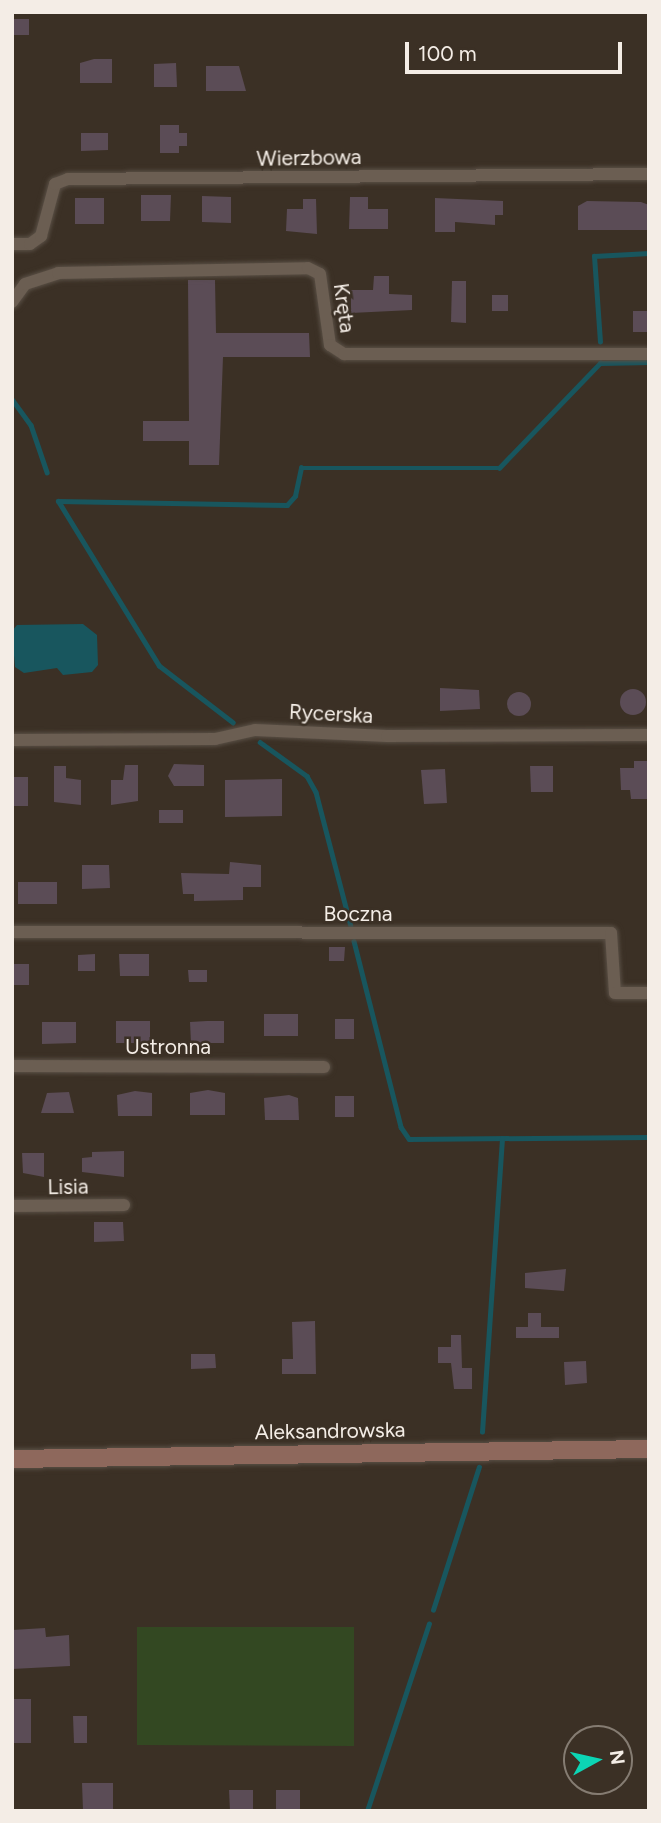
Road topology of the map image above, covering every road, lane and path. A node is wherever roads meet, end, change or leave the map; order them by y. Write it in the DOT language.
graph roads {
  1 [pos="649,174"];
  2 [pos="12,244"];
  3 [pos="12,302"];
  4 [pos="649,354"];
  5 [pos="649,735"];
  6 [pos="12,740"];
  7 [pos="12,932"];
  8 [pos="649,993"];
  9 [pos="12,1066"];
  10 [pos="324,1067"];
  11 [pos="124,1205"];
  12 [pos="12,1206"];
  13 [pos="649,1449"];
  14 [pos="12,1459"];
  1 -- 2 [label="street, Wierzbowa"];
  3 -- 4 [label="street, Kręta"];
  5 -- 6 [label="street, Rycerska"];
  7 -- 8 [label="street, Boczna"];
  9 -- 10 [label="street, Ustronna"];
  11 -- 12 [label="street, Lisia"];
  13 -- 14 [label="main road, Aleksandrowska"];
}
